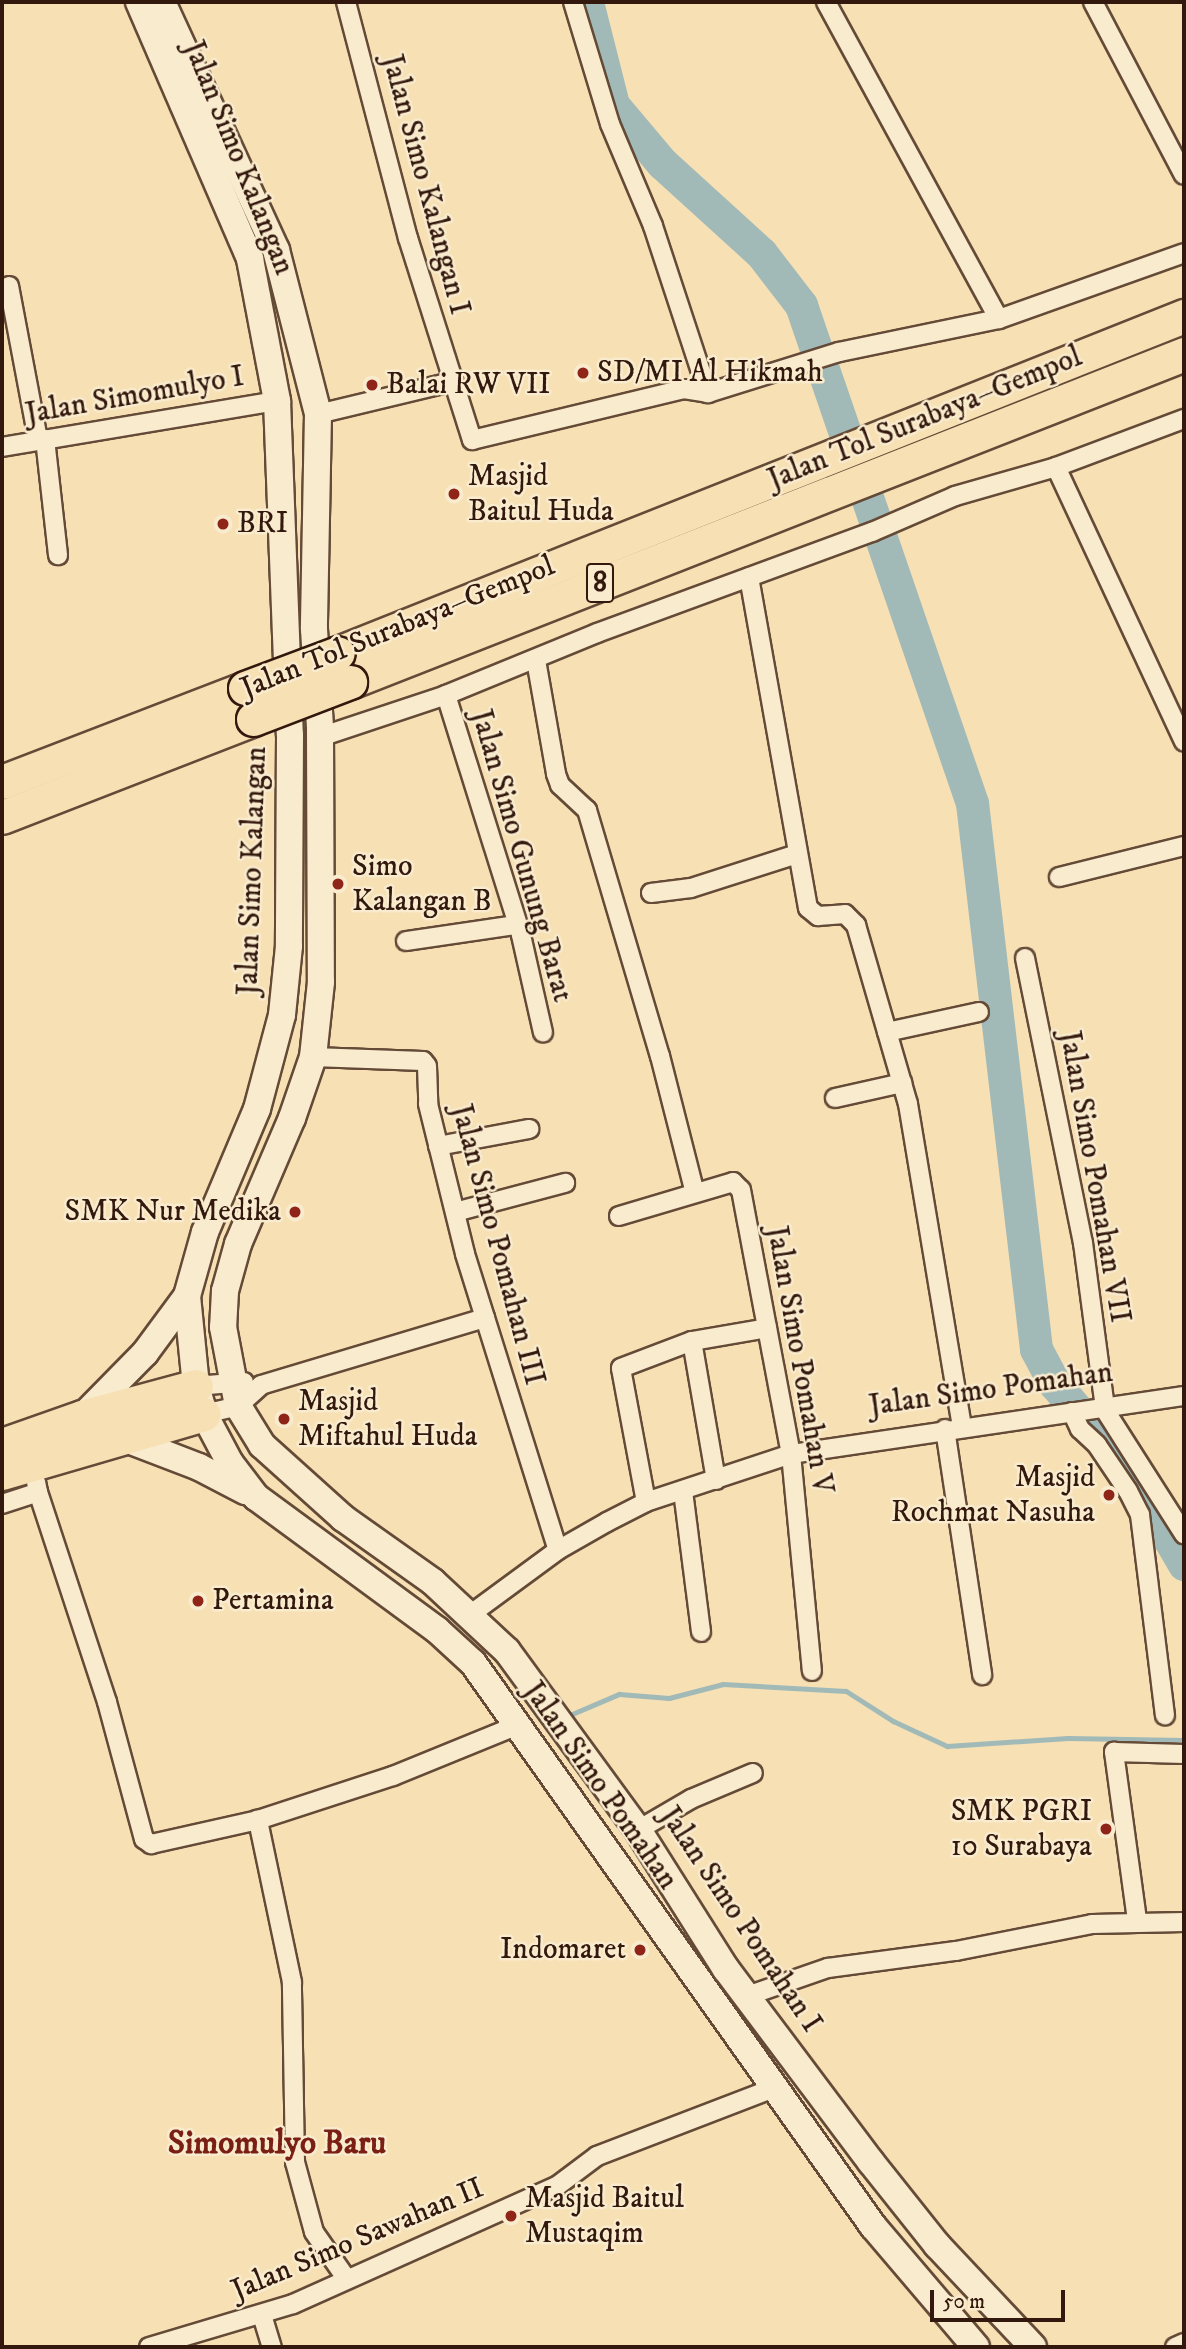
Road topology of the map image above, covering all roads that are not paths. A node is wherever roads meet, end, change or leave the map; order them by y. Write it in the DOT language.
graph roads {
  1 [pos="139,2"];
  2 [pos="162,2"];
  3 [pos="346,2"];
  4 [pos="573,2"];
  5 [pos="826,2"];
  6 [pos="1093,2"];
  7 [pos="1184,175"];
  8 [pos="276,250"];
  9 [pos="1184,253"];
  10 [pos="250,259"];
  11 [pos="9,286"];
  12 [pos="1184,316"];
  13 [pos="999,319"];
  14 [pos="1184,354"];
  15 [pos="451,382"];
  16 [pos="708,393"];
  17 [pos="277,401"];
  18 [pos="318,414"];
  19 [pos="1184,419"];
  20 [pos="41,439"];
  21 [pos="2,447"];
  22 [pos="1056,467"];
  23 [pos="58,555"];
  24 [pos="749,576"];
  25 [pos="536,660"];
  26 [pos="344,668"];
  27 [pos="446,695"];
  28 [pos="249,704"];
  29 [pos="1182,731"];
  30 [pos="320,737"];
  31 [pos="2,782"];
  32 [pos="2,817"];
  33 [pos="1184,846"];
  34 [pos="797,854"];
  35 [pos="1059,877"];
  36 [pos="651,893"];
  37 [pos="516,925"];
  38 [pos="406,941"];
  39 [pos="1025,958"];
  40 [pos="979,1012"];
  41 [pos="887,1032"];
  42 [pos="543,1033"];
  43 [pos="313,1057"];
  44 [pos="902,1083"];
  45 [pos="835,1098"];
  46 [pos="529,1129"];
  47 [pos="438,1146"];
  48 [pos="565,1183"];
  49 [pos="695,1193"];
  50 [pos="455,1212"];
  51 [pos="619,1216"];
  52 [pos="187,1296"];
  53 [pos="485,1318"];
  54 [pos="767,1328"];
  55 [pos="691,1341"];
  56 [pos="232,1380"];
  57 [pos="261,1385"];
  58 [pos="1184,1396"];
  59 [pos="200,1400"];
  60 [pos="237,1406"];
  61 [pos="1101,1408"];
  62 [pos="1075,1411"];
  63 [pos="82,1417"];
  64 [pos="953,1428"];
  65 [pos="121,1437"];
  66 [pos="791,1454"];
  67 [pos="19,1462"];
  68 [pos="716,1480"];
  69 [pos="683,1491"];
  70 [pos="256,1497"];
  71 [pos="646,1502"];
  72 [pos="2,1504"];
  73 [pos="1184,1534"];
  74 [pos="558,1550"];
  75 [pos="478,1609"];
  76 [pos="702,1632"];
  77 [pos="812,1671"];
  78 [pos="982,1675"];
  79 [pos="1165,1715"];
  80 [pos="517,1725"];
  81 [pos="1184,1754"];
  82 [pos="753,1773"];
  83 [pos="258,1819"];
  84 [pos="638,1829"];
  85 [pos="1137,1920"];
  86 [pos="1184,1922"];
  87 [pos="747,1996"];
  88 [pos="774,2088"];
  89 [pos="929,2236"];
  90 [pos="891,2250"];
  91 [pos="346,2278"];
  92 [pos="262,2315"];
  93 [pos="1184,2343"];
  94 [pos="149,2347"];
  95 [pos="272,2347"];
  96 [pos="976,2347"];
  97 [pos="1033,2347"];
  98 [pos="1175,2347"];
  1 -- 10 [label="main road, Jalan Simo Kalangan"];
  2 -- 8 [label="main road, Jalan Simo Kalangan"];
  3 -- 15 [label="street, Jalan Simo Kalangan I"];
  4 -- 16 [label="street"];
  5 -- 13 [label="street"];
  6 -- 7 [label="street"];
  8 -- 10 [label="main road"];
  8 -- 18 [label="main road, Jalan Simo Kalangan"];
  9 -- 13 [label="street, Jalan Simo Kalangan I"];
  10 -- 17 [label="main road, Jalan Simo Kalangan"];
  11 -- 20 [label="street"];
  12 -- 26 [label="highway, Jalan Tol Surabaya–Gempol / 8"];
  13 -- 16 [label="street, Jalan Simo Kalangan I"];
  14 -- 26 [label="highway, Jalan Tol Surabaya–Gempol / 8"];
  15 -- 16 [label="street, Jalan Simo Kalangan I"];
  15 -- 18 [label="street"];
  17 -- 20 [label="street, Jalan Simomulyo I"];
  17 -- 52 [label="main road, Jalan Simo Kalangan"];
  18 -- 30 [label="main road, Jalan Simo Kalangan"];
  19 -- 22 [label="street"];
  20 -- 21 [label="street, Jalan Simomulyo I"];
  20 -- 23 [label="street"];
  22 -- 24 [label="street"];
  22 -- 29 [label="street"];
  24 -- 25 [label="street"];
  24 -- 34 [label="street"];
  25 -- 27 [label="street"];
  25 -- 49 [label="street"];
  26 -- 28 [label="highway, Jalan Tol Surabaya–Gempol / 8, bridge"];
  27 -- 30 [label="street"];
  27 -- 37 [label="street, Jalan Simo Gunung Barat"];
  28 -- 31 [label="highway, Jalan Tol Surabaya–Gempol / 8"];
  28 -- 32 [label="highway, Jalan Tol Surabaya–Gempol / 8"];
  30 -- 43 [label="main road, Jalan Simo Kalangan"];
  33 -- 35 [label="street"];
  34 -- 36 [label="street"];
  34 -- 41 [label="street"];
  37 -- 38 [label="street"];
  37 -- 42 [label="street, Jalan Simo Gunung Barat"];
  39 -- 61 [label="street, Jalan Simo Pomahan VII"];
  40 -- 41 [label="street"];
  41 -- 44 [label="street"];
  43 -- 47 [label="street, Jalan Simo Pomahan III"];
  43 -- 56 [label="main road, Jalan Simo Kalangan"];
  44 -- 45 [label="street"];
  44 -- 64 [label="street"];
  46 -- 47 [label="street"];
  47 -- 50 [label="street, Jalan Simo Pomahan III"];
  48 -- 50 [label="street"];
  49 -- 51 [label="street, Jalan Simo Pomahan V"];
  49 -- 54 [label="street, Jalan Simo Pomahan V"];
  50 -- 53 [label="street, Jalan Simo Pomahan III"];
  52 -- 59 [label="main road, Jalan Simo Kalangan"];
  52 -- 63 [label="main road"];
  53 -- 57 [label="street"];
  53 -- 74 [label="street, Jalan Simo Pomahan III"];
  54 -- 55 [label="street"];
  54 -- 66 [label="street, Jalan Simo Pomahan V"];
  55 -- 68 [label="street"];
  55 -- 71 [label="street"];
  56 -- 57 [label="street"];
  56 -- 59 [label="street"];
  56 -- 60 [label="main road, Jalan Simo Kalangan"];
  57 -- 60 [label="street"];
  58 -- 61 [label="street, Jalan Simo Pomahan"];
  59 -- 60 [label="street"];
  59 -- 63 [label="highway"];
  59 -- 65 [label="highway"];
  59 -- 70 [label="main road, Jalan Simo Pomahan"];
  60 -- 75 [label="main road, Jalan Simo Pomahan I"];
  61 -- 62 [label="street, Jalan Simo Pomahan"];
  61 -- 73 [label="street"];
  62 -- 64 [label="street, Jalan Simo Pomahan"];
  62 -- 79 [label="street"];
  63 -- 67 [label="highway"];
  64 -- 66 [label="street, Jalan Simo Pomahan"];
  64 -- 78 [label="street"];
  65 -- 67 [label="highway"];
  65 -- 70 [label="main road"];
  66 -- 68 [label="street, Jalan Simo Pomahan"];
  66 -- 77 [label="street, Jalan Simo Pomahan V"];
  67 -- 72 [label="street"];
  67 -- 83 [label="street"];
  68 -- 69 [label="street, Jalan Simo Pomahan"];
  69 -- 71 [label="street, Jalan Simo Pomahan"];
  69 -- 76 [label="street"];
  70 -- 80 [label="main road, Jalan Simo Pomahan"];
  71 -- 74 [label="street, Jalan Simo Pomahan"];
  74 -- 75 [label="street, Jalan Simo Pomahan"];
  75 -- 84 [label="main road, Jalan Simo Pomahan I"];
  80 -- 83 [label="street"];
  80 -- 88 [label="main road, Jalan Simo Pomahan"];
  81 -- 85 [label="street"];
  82 -- 84 [label="street"];
  83 -- 91 [label="street"];
  84 -- 87 [label="main road, Jalan Simo Pomahan I"];
  85 -- 86 [label="street"];
  85 -- 87 [label="street"];
  87 -- 89 [label="main road, Jalan Simo Pomahan I"];
  88 -- 90 [label="main road, Jalan Simo Pomahan"];
  88 -- 91 [label="street, Jalan Simo Sawahan II"];
  89 -- 90 [label="main road"];
  89 -- 97 [label="main road, Jalan Simo Pomahan I"];
  90 -- 96 [label="main road, Jalan Simo Pomahan"];
  91 -- 92 [label="street, Jalan Simo Sawahan II"];
  92 -- 94 [label="street, Jalan Simo Sawahan II"];
  92 -- 95 [label="street"];
  93 -- 98 [label="street"];
}
